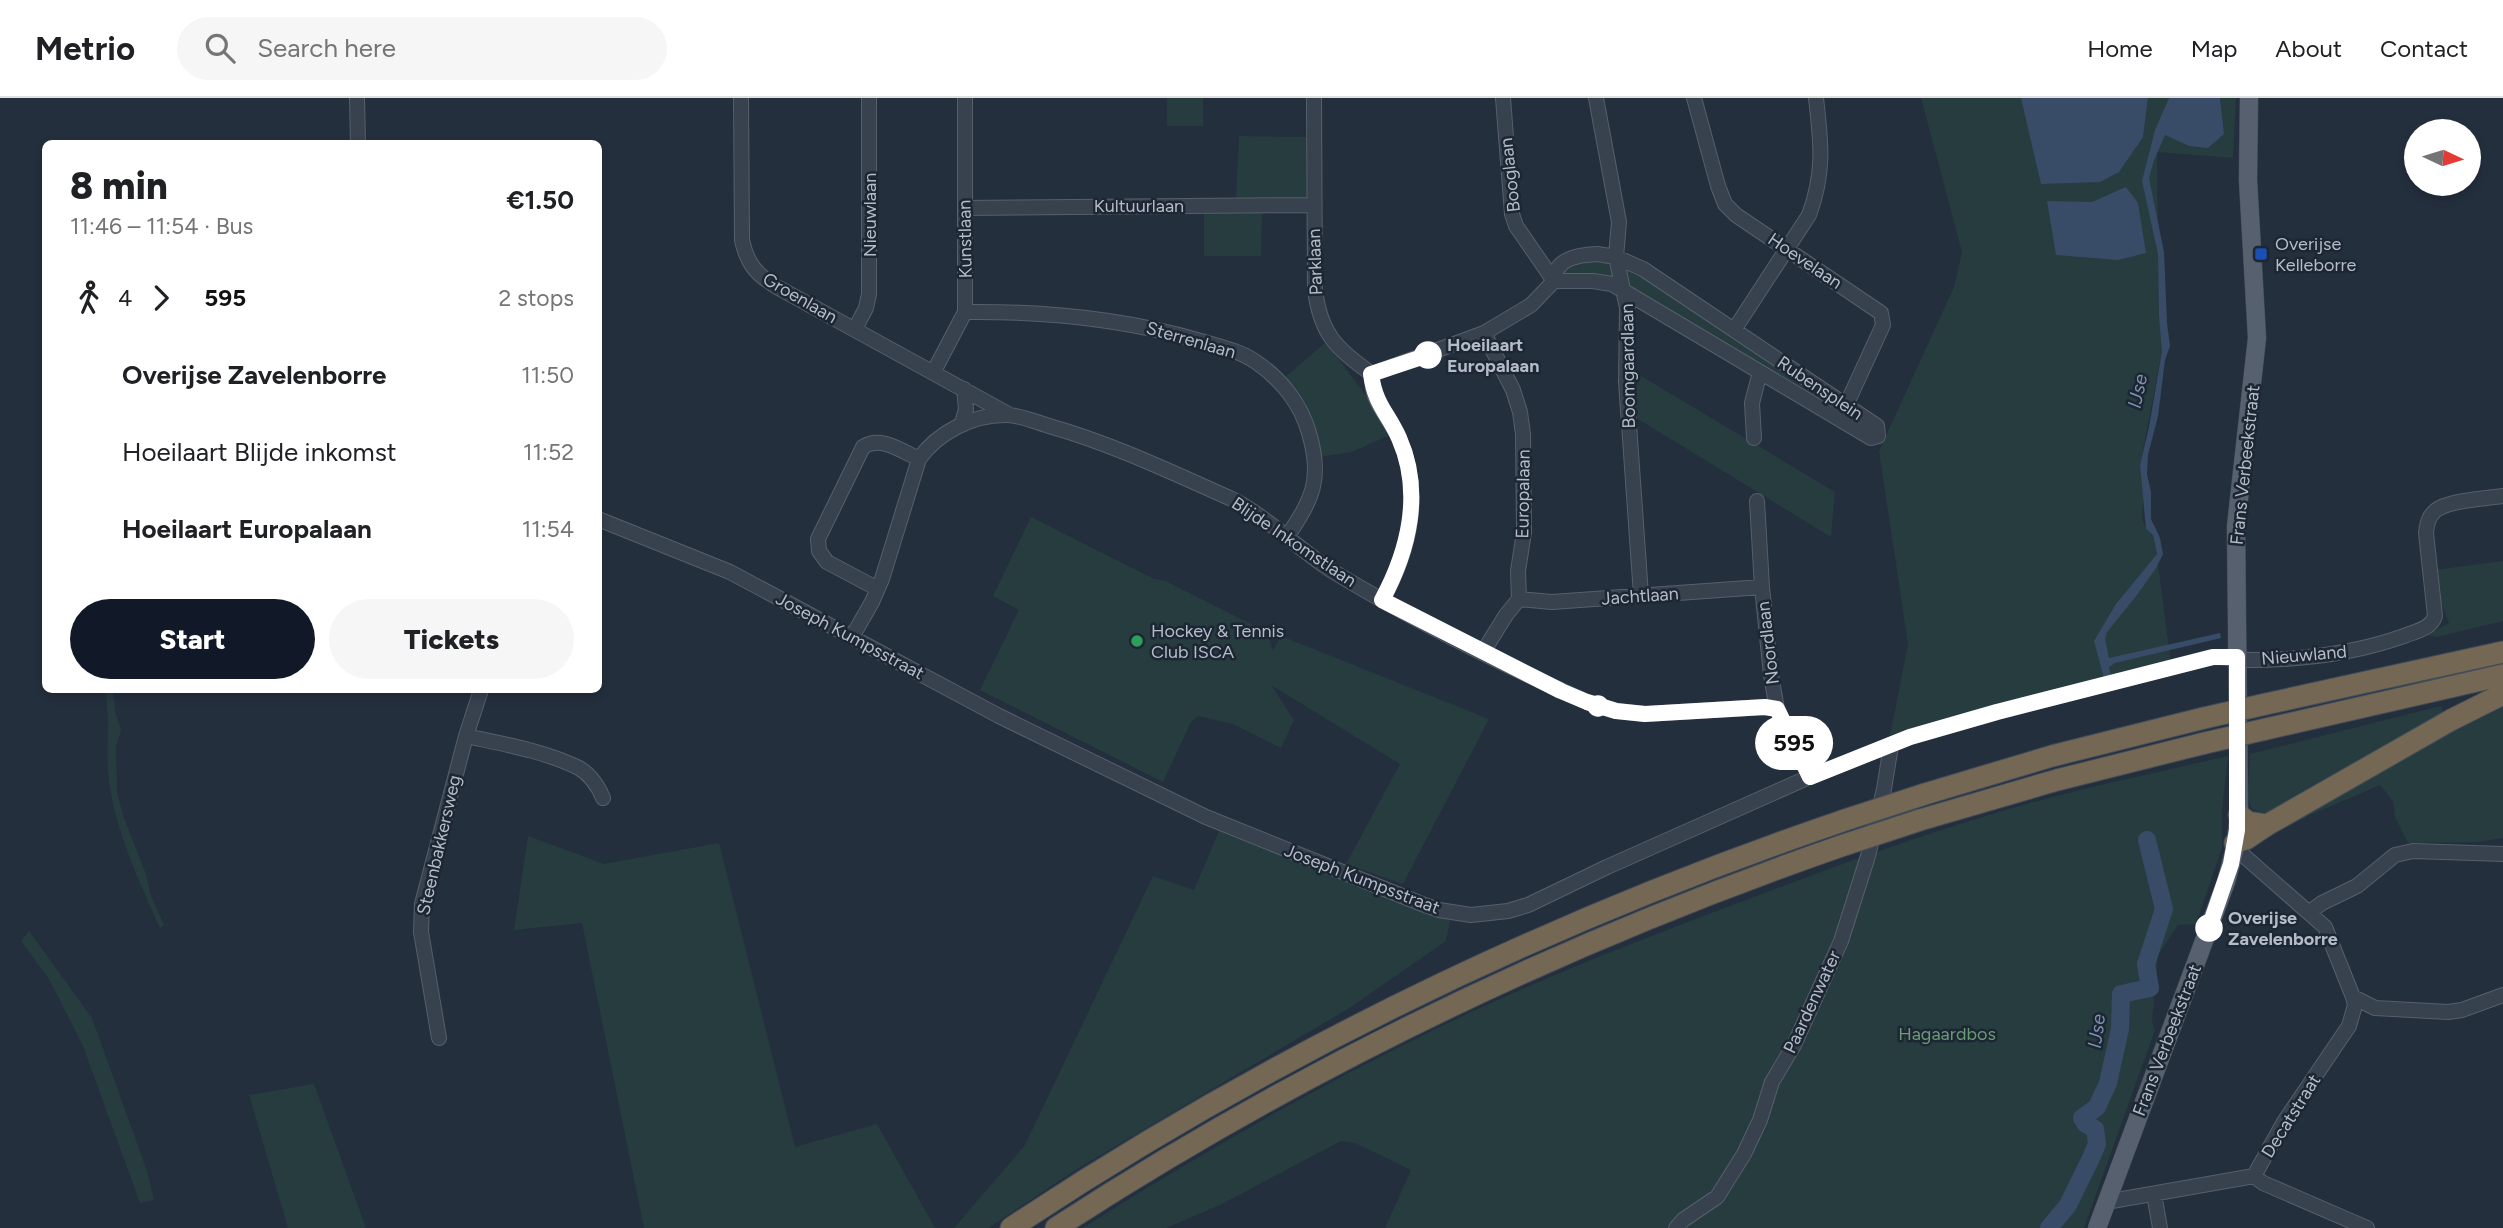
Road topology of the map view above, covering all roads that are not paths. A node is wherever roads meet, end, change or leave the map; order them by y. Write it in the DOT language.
graph roads {
  1 [pos="358,98"];
  2 [pos="741,98"];
  3 [pos="869,98"];
  4 [pos="965,98"];
  5 [pos="1314,98"];
  6 [pos="1503,98"];
  7 [pos="1596,98"];
  8 [pos="1694,98"];
  9 [pos="1816,98"];
  10 [pos="2249,98"];
  11 [pos="358,140"];
  12 [pos="1314,205"];
  13 [pos="965,208"];
  14 [pos="1787,249"];
  15 [pos="1616,257"];
  16 [pos="1555,281"];
  17 [pos="1625,291"];
  18 [pos="965,312"];
  19 [pos="855,329"];
  20 [pos="1734,330"];
  21 [pos="1484,333"];
  22 [pos="1760,372"];
  23 [pos="933,373"];
  24 [pos="1371,374"];
  25 [pos="964,389"];
  26 [pos="1847,406"];
  27 [pos="1009,414"];
  28 [pos="1838,419"];
  29 [pos="962,423"];
  30 [pos="1754,438"];
  31 [pos="919,459"];
  32 [pos="2503,496"];
  33 [pos="1756,501"];
  34 [pos="602,521"];
  35 [pos="1287,537"];
  36 [pos="1762,587"];
  37 [pos="878,589"];
  38 [pos="1641,595"];
  39 [pos="1519,599"];
  40 [pos="1382,600"];
  41 [pos="852,637"];
  42 [pos="1483,652"];
  43 [pos="2503,652"];
  44 [pos="2237,657"];
  45 [pos="2503,675"];
  46 [pos="480,693"];
  47 [pos="2503,694"];
  48 [pos="1777,709"];
  49 [pos="466,736"];
  50 [pos="1891,746"];
  51 [pos="1810,777"];
  52 [pos="603,798"];
  53 [pos="2239,815"];
  54 [pos="2267,825"];
  55 [pos="2235,846"];
  56 [pos="2503,854"];
  57 [pos="2311,911"];
  58 [pos="2503,995"];
  59 [pos="2353,997"];
  60 [pos="2375,1008"];
  61 [pos="2350,1023"];
  62 [pos="439,1038"];
  63 [pos="2254,1176"];
  64 [pos="2154,1194"];
  65 [pos="2106,1202"];
  66 [pos="1011,1228"];
  67 [pos="1056,1228"];
  68 [pos="1676,1228"];
  69 [pos="2096,1228"];
  70 [pos="2160,1228"];
  71 [pos="2367,1228"];
  1 -- 11 [label="street"];
  2 -- 19 [label="street, Groenlaan"];
  3 -- 19 [label="street, Nieuwlaan"];
  4 -- 13 [label="street, Kunstlaan"];
  5 -- 12 [label="street, Parklaan"];
  6 -- 16 [label="street, Booglaan"];
  7 -- 15 [label="street, Boomgaardlaan"];
  8 -- 14 [label="street, Hoevelaan"];
  9 -- 14 [label="street"];
  10 -- 44 [label="main road, Frans Verbeekstraat"];
  12 -- 13 [label="street, Kultuurlaan"];
  12 -- 24 [label="street, Parklaan"];
  13 -- 18 [label="street, Kunstlaan"];
  14 -- 20 [label="street"];
  14 -- 26 [label="street, Hoevelaan"];
  15 -- 16 [label="street, Rubensplein"];
  15 -- 17 [label="street, Boomgaardlaan"];
  15 -- 20 [label="street, Rubensplein"];
  16 -- 17 [label="street, Rubensplein"];
  16 -- 21 [label="street"];
  17 -- 22 [label="street, Rubensplein"];
  17 -- 38 [label="street, Boomgaardlaan"];
  18 -- 23 [label="street, Kunstlaan"];
  18 -- 35 [label="street, Sterrenlaan"];
  19 -- 23 [label="street, Groenlaan"];
  20 -- 26 [label="street, Rubensplein"];
  21 -- 24 [label="street"];
  21 -- 39 [label="street, Europalaan"];
  22 -- 28 [label="street, Rubensplein"];
  22 -- 30 [label="street"];
  23 -- 25 [label="street, Groenlaan"];
  24 -- 40 [label="street"];
  25 -- 27 [label="street, Groenlaan"];
  25 -- 29 [label="street"];
  26 -- 28 [label="street, Hoevelaan"];
  26 -- 28 [label="street, Rubensplein"];
  27 -- 29 [label="street, Blijde Inkomstlaan"];
  27 -- 35 [label="street, Blijde Inkomstlaan"];
  29 -- 31 [label="street, Blijde Inkomstlaan"];
  31 -- 37 [label="street"];
  31 -- 37 [label="street"];
  32 -- 44 [label="street, Nieuwland"];
  33 -- 36 [label="street, Noordlaan"];
  34 -- 41 [label="street, Joseph Kumpsstraat"];
  35 -- 40 [label="street, Blijde Inkomstlaan"];
  36 -- 38 [label="street, Jachtlaan"];
  36 -- 48 [label="street, Noordlaan"];
  37 -- 41 [label="street"];
  38 -- 39 [label="street, Jachtlaan"];
  39 -- 42 [label="street"];
  40 -- 42 [label="street, Blijde Inkomstlaan"];
  41 -- 51 [label="street, Joseph Kumpsstraat"];
  42 -- 48 [label="street, Blijde Inkomstlaan"];
  43 -- 66 [label="highway, bridge"];
  44 -- 50 [label="street, Joseph Kumpsstraat"];
  44 -- 53 [label="main road, Frans Verbeekstraat"];
  45 -- 67 [label="highway, bridge"];
  46 -- 49 [label="street, Steenbakkersweg"];
  47 -- 54 [label="highway"];
  48 -- 51 [label="street, Noordlaan"];
  49 -- 52 [label="street"];
  49 -- 62 [label="street, Steenbakkersweg"];
  50 -- 51 [label="street, Joseph Kumpsstraat"];
  50 -- 68 [label="street, Paardenwater"];
  53 -- 54 [label="highway"];
  53 -- 55 [label="main road, Frans Verbeekstraat"];
  54 -- 55 [label="highway"];
  55 -- 57 [label="street"];
  55 -- 65 [label="main road, Frans Verbeekstraat"];
  56 -- 57 [label="street"];
  57 -- 59 [label="street"];
  58 -- 60 [label="street"];
  59 -- 60 [label="street"];
  59 -- 61 [label="street, Decatstraat"];
  60 -- 61 [label="street"];
  61 -- 63 [label="street, Decatstraat"];
  63 -- 64 [label="street, Decatstraat"];
  63 -- 71 [label="street"];
  64 -- 65 [label="street, Decatstraat"];
  64 -- 70 [label="street"];
  65 -- 69 [label="main road, Frans Verbeekstraat"];
}
